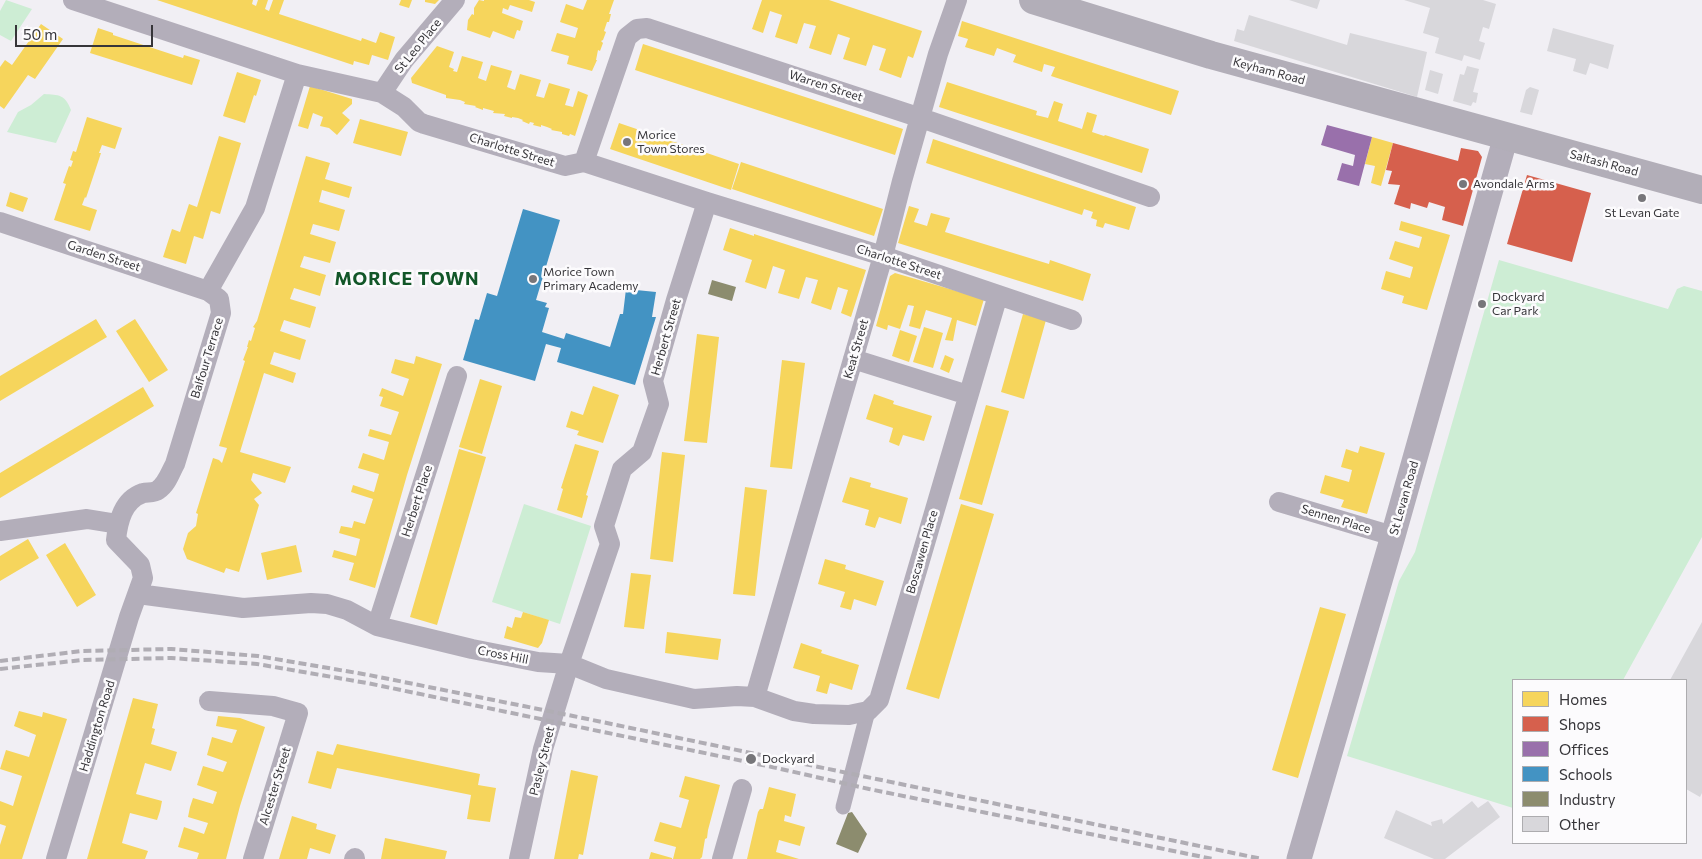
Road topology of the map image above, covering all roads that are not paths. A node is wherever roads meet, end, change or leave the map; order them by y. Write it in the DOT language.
graph roads {
  1 [pos="73,0"];
  2 [pos="455,0"];
  3 [pos="957,0"];
  4 [pos="1033,0"];
  5 [pos="296,74"];
  6 [pos="382,93"];
  7 [pos="921,118"];
  8 [pos="1506,136"];
  9 [pos="584,162"];
  10 [pos="1702,190"];
  11 [pos="1150,197"];
  12 [pos="707,202"];
  13 [pos="0,222"];
  14 [pos="883,256"];
  15 [pos="208,291"];
  16 [pos="998,295"];
  17 [pos="1072,320"];
  18 [pos="853,360"];
  19 [pos="457,376"];
  20 [pos="968,395"];
  21 [pos="1279,502"];
  22 [pos="118,524"];
  23 [pos="0,531"];
  24 [pos="1393,536"];
  25 [pos="138,594"];
  26 [pos="377,626"];
  27 [pos="566,673"];
  28 [pos="755,697"];
  29 [pos="209,701"];
  30 [pos="868,711"];
  31 [pos="742,789"];
  32 [pos="843,807"];
  33 [pos="56,859"];
  34 [pos="253,859"];
  35 [pos="520,859"];
  36 [pos="722,859"];
  37 [pos="1299,859"];
  1 -- 5 [label="street, Charlotte Street"];
  2 -- 6 [label="street, St Leo Place"];
  3 -- 7 [label="street, Keat Street"];
  4 -- 8 [label="main road, Keyham Road"];
  5 -- 6 [label="street, Charlotte Street"];
  5 -- 15 [label="street"];
  6 -- 9 [label="street, Charlotte Street"];
  7 -- 9 [label="street, Warren Street"];
  7 -- 11 [label="street, Warren Street"];
  7 -- 14 [label="street, Keat Street"];
  8 -- 10 [label="main road, Saltash Road"];
  8 -- 24 [label="street, St Levan Road"];
  9 -- 12 [label="street, Charlotte Street"];
  12 -- 14 [label="street, Charlotte Street"];
  12 -- 27 [label="street, Herbert Street"];
  13 -- 15 [label="street, Garden Street"];
  14 -- 16 [label="street, Charlotte Street"];
  14 -- 18 [label="street, Keat Street"];
  15 -- 22 [label="street, Balfour Terrace"];
  16 -- 17 [label="street, Charlotte Street"];
  16 -- 20 [label="street, Boscawen Place"];
  18 -- 20 [label="street"];
  18 -- 28 [label="street, Keat Street"];
  19 -- 26 [label="street, Herbert Place"];
  20 -- 30 [label="street, Boscawen Place"];
  21 -- 24 [label="street, Sennen Place"];
  22 -- 23 [label="street"];
  22 -- 25 [label="street"];
  24 -- 37 [label="street, St Levan Road"];
  25 -- 26 [label="street, Cross Hill"];
  25 -- 33 [label="street, Haddington Road"];
  26 -- 27 [label="street, Cross Hill"];
  27 -- 28 [label="street, Cross Hill"];
  27 -- 35 [label="street, Pasley Street"];
  28 -- 30 [label="street, Cross Hill"];
  29 -- 34 [label="street, Alcester Street"];
  30 -- 32 [label="street, Boscawen Place"];
  31 -- 36 [label="street"];
}
